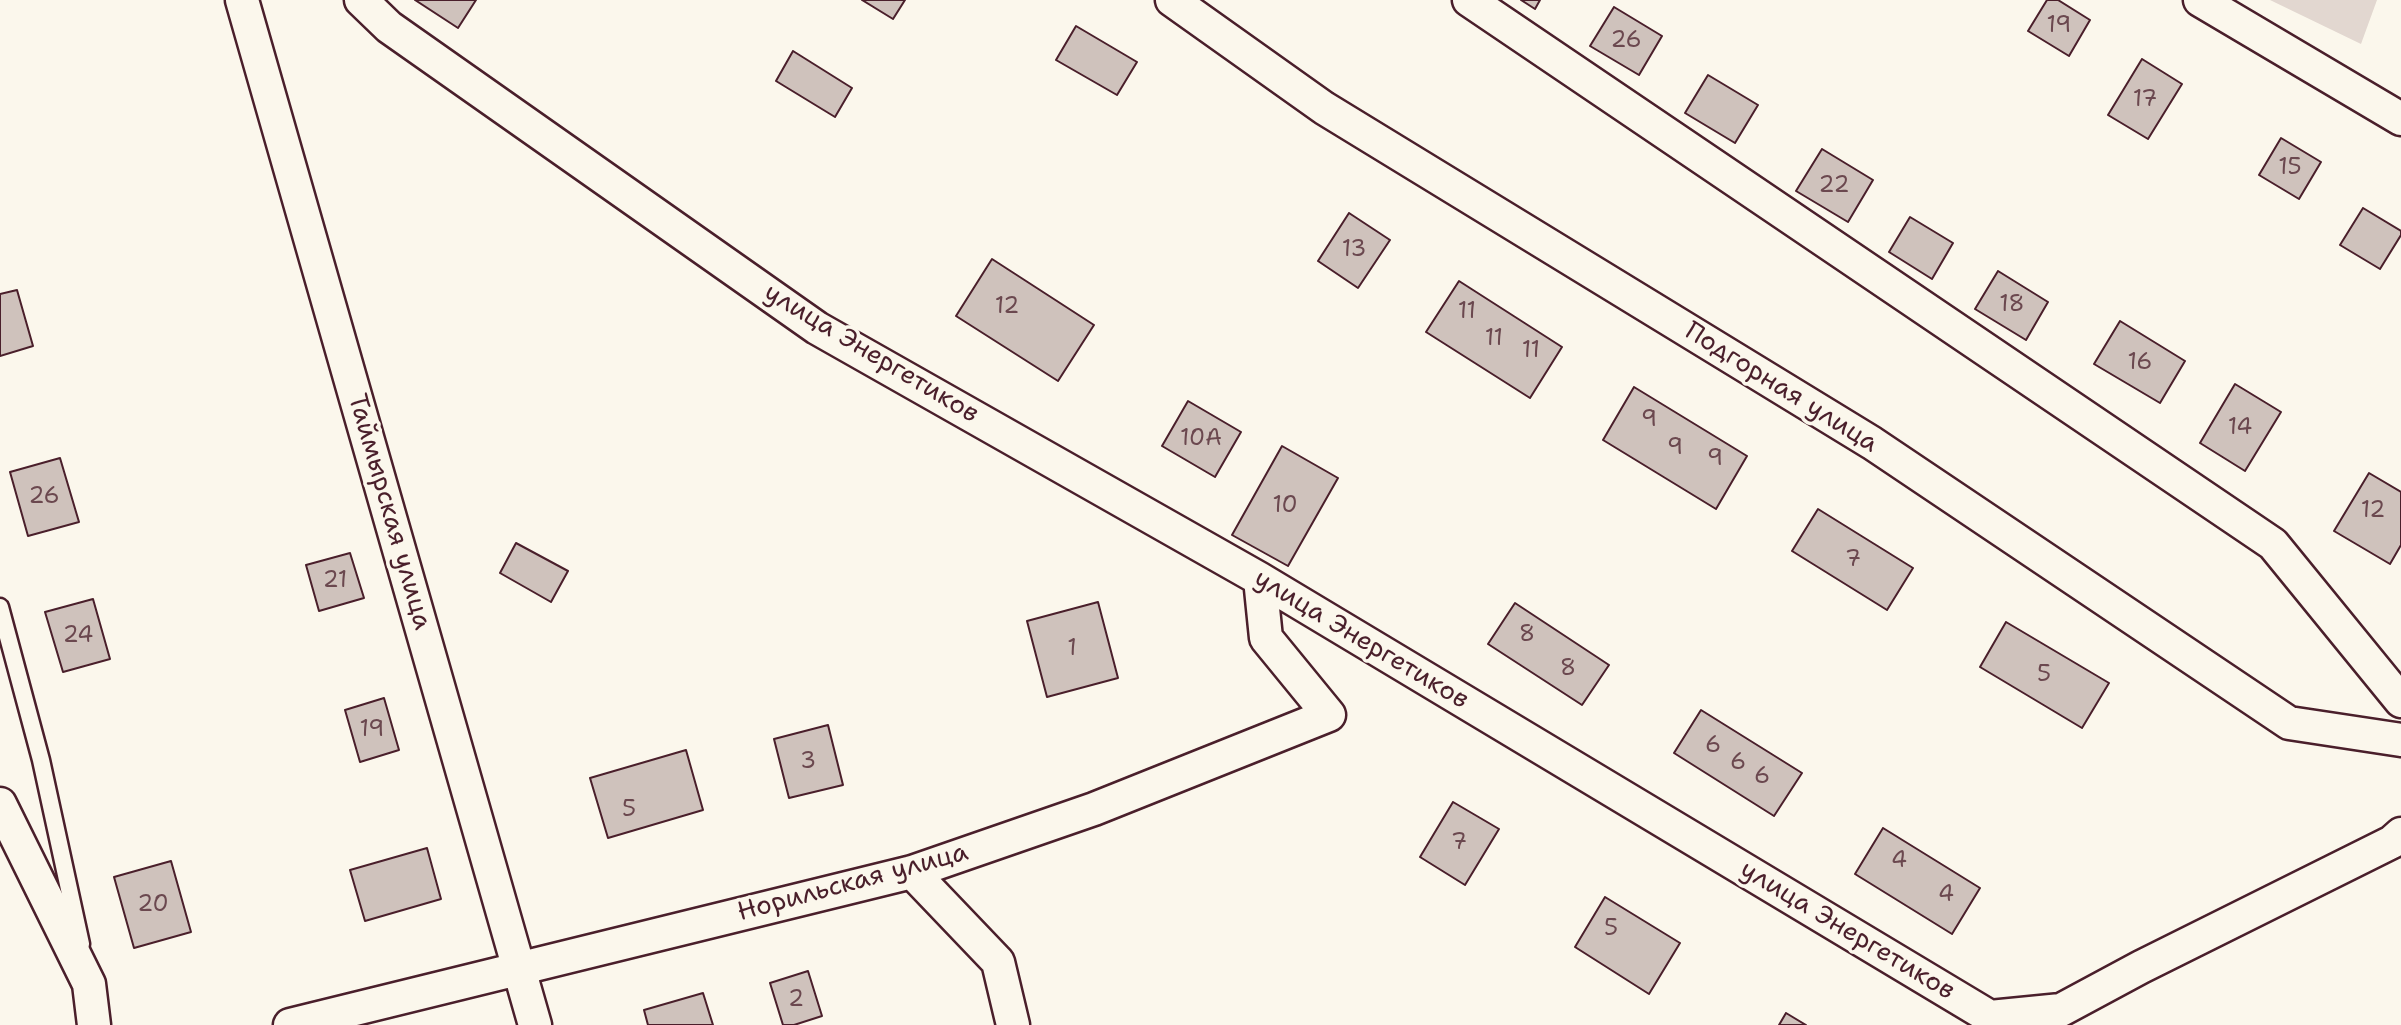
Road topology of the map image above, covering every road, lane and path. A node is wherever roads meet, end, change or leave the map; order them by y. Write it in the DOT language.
graph roads {
  1 [pos="242,0"];
  2 [pos="362,0"];
  3 [pos="1172,0"];
  4 [pos="1469,0"];
  5 [pos="2200,0"];
  6 [pos="2401,120"];
  7 [pos="1260,579"];
  8 [pos="0,607"];
  9 [pos="2401,701"];
  10 [pos="2401,740"];
  11 [pos="0,804"];
  12 [pos="2401,834"];
  13 [pos="912,872"];
  14 [pos="520,967"];
  15 [pos="89,984"];
  16 [pos="94,1025"];
  17 [pos="290,1025"];
  18 [pos="535,1025"];
  19 [pos="1013,1025"];
  1 -- 14 [label="street, Таймырская улица"];
  2 -- 7 [label="street, улица Энергетиков"];
  3 -- 10 [label="street, Подгорная улица"];
  4 -- 9 [label="street"];
  5 -- 6 [label="street"];
  7 -- 12 [label="street, улица Энергетиков"];
  7 -- 13 [label="street, Норильская улица"];
  8 -- 15 [label="lane"];
  11 -- 15 [label="street"];
  13 -- 14 [label="street, Норильская улица"];
  13 -- 19 [label="street"];
  14 -- 17 [label="street, Норильская улица"];
  14 -- 18 [label="street, Таймырская улица"];
  15 -- 16 [label="street"];
}
